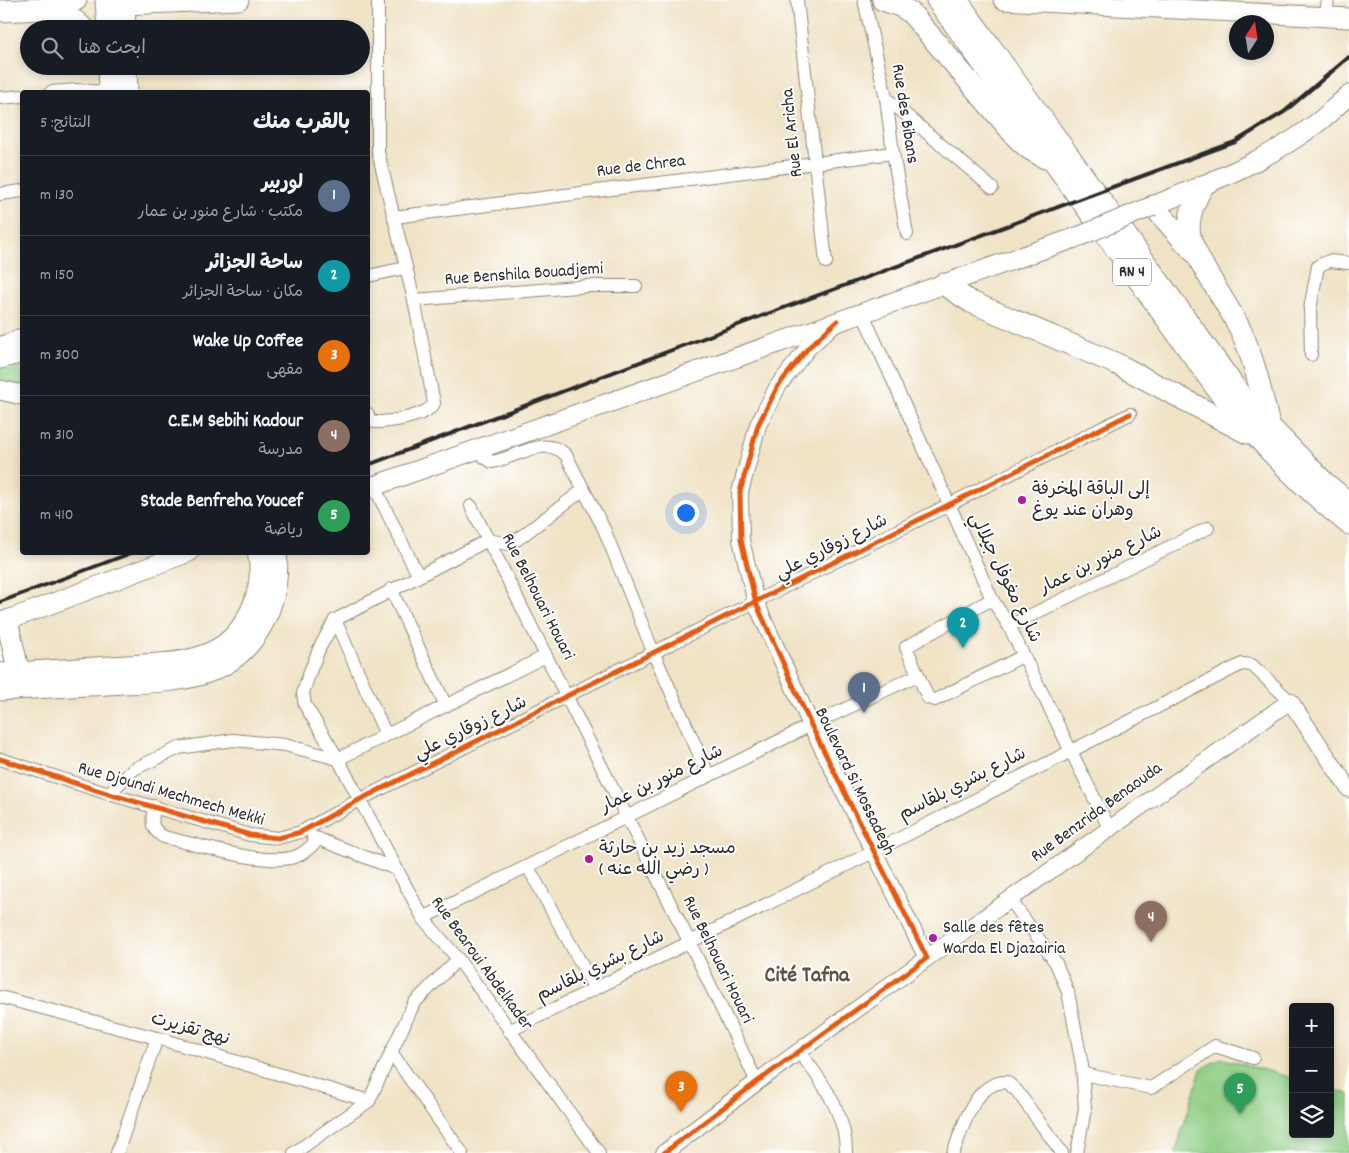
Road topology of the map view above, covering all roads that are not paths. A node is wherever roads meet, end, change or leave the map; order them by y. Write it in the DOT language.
graph roads {
  1 [pos="13,0"];
  2 [pos="76,0"];
  3 [pos="239,0"];
  4 [pos="378,0"];
  5 [pos="797,0"];
  6 [pos="864,0"];
  7 [pos="883,0"];
  8 [pos="937,0"];
  9 [pos="957,0"];
  10 [pos="1003,0"];
  11 [pos="1027,0"];
  12 [pos="0,1"];
  13 [pos="118,1"];
  14 [pos="1209,6"];
  15 [pos="43,9"];
  16 [pos="0,11"];
  17 [pos="1335,14"];
  18 [pos="73,20"];
  19 [pos="111,20"];
  20 [pos="123,20"];
  21 [pos="109,75"];
  22 [pos="126,75"];
  23 [pos="110,90"];
  24 [pos="126,90"];
  25 [pos="1349,95"];
  26 [pos="20,96"];
  27 [pos="0,98"];
  28 [pos="886,98"];
  29 [pos="893,153"];
  30 [pos="814,162"];
  31 [pos="1054,162"];
  32 [pos="1203,186"];
  33 [pos="992,188"];
  34 [pos="20,191"];
  35 [pos="0,194"];
  36 [pos="1153,206"];
  37 [pos="394,217"];
  38 [pos="907,234"];
  39 [pos="826,262"];
  40 [pos="1202,262"];
  41 [pos="1349,263"];
  42 [pos="405,268"];
  43 [pos="370,276"];
  44 [pos="943,284"];
  45 [pos="636,286"];
  46 [pos="414,300"];
  47 [pos="862,312"];
  48 [pos="837,321"];
  49 [pos="20,339"];
  50 [pos="0,347"];
  51 [pos="20,353"];
  52 [pos="1311,355"];
  53 [pos="0,358"];
  54 [pos="0,390"];
  55 [pos="20,395"];
  56 [pos="1130,414"];
  57 [pos="370,422"];
  58 [pos="1265,434"];
  59 [pos="478,449"];
  60 [pos="371,487"];
  61 [pos="583,490"];
  62 [pos="949,503"];
  63 [pos="1349,503"];
  64 [pos="471,506"];
  65 [pos="1349,524"];
  66 [pos="1208,528"];
  67 [pos="488,540"];
  68 [pos="181,555"];
  69 [pos="258,555"];
  70 [pos="276,555"];
  71 [pos="418,575"];
  72 [pos="391,589"];
  73 [pos="992,599"];
  74 [pos="756,603"];
  75 [pos="335,620"];
  76 [pos="4,622"];
  77 [pos="1009,626"];
  78 [pos="654,654"];
  79 [pos="546,656"];
  80 [pos="1023,656"];
  81 [pos="10,673"];
  82 [pos="918,675"];
  83 [pos="0,690"];
  84 [pos="568,696"];
  85 [pos="1290,701"];
  86 [pos="446,706"];
  87 [pos="811,725"];
  88 [pos="386,736"];
  89 [pos="1071,749"];
  90 [pos="0,759"];
  91 [pos="338,759"];
  92 [pos="709,776"];
  93 [pos="1349,789"];
  94 [pos="109,794"];
  95 [pos="359,800"];
  96 [pos="154,806"];
  97 [pos="627,817"];
  98 [pos="1109,828"];
  99 [pos="301,832"];
  100 [pos="319,839"];
  101 [pos="873,852"];
  102 [pos="528,867"];
  103 [pos="396,869"];
  104 [pos="1010,900"];
  105 [pos="423,918"];
  106 [pos="690,943"];
  107 [pos="927,958"];
  108 [pos="458,959"];
  109 [pos="595,989"];
  110 [pos="0,997"];
  111 [pos="509,1031"];
  112 [pos="157,1038"];
  113 [pos="798,1051"];
  114 [pos="392,1052"];
  115 [pos="1252,1058"];
  116 [pos="1083,1074"];
  117 [pos="757,1082"];
  118 [pos="368,1101"];
  119 [pos="117,1153"];
  120 [pos="294,1153"];
  121 [pos="462,1153"];
  122 [pos="599,1153"];
  123 [pos="664,1153"];
  124 [pos="846,1153"];
  125 [pos="952,1153"];
  126 [pos="1062,1153"];
  127 [pos="1077,1153"];
  1 -- 12 [label="main road"];
  2 -- 15 [label="main road"];
  3 -- 13 [label="main road"];
  4 -- 37 [label="street"];
  5 -- 30 [label="street, Rue El Aricha"];
  6 -- 28 [label="street, Rue des Bibans"];
  7 -- 31 [label="main road"];
  8 -- 31 [label="main road, RN 4"];
  9 -- 58 [label="main road, RN 4"];
  10 -- 11 [label="main road"];
  11 -- 14 [label="main road"];
  13 -- 19 [label="main road"];
  13 -- 20 [label="main road"];
  14 -- 17 [label="main road"];
  15 -- 16 [label="main road"];
  15 -- 18 [label="main road"];
  21 -- 23 [label="main road"];
  22 -- 24 [label="main road"];
  25 -- 32 [label="main road"];
  26 -- 27 [label="street"];
  28 -- 29 [label="street, Rue des Bibans"];
  28 -- 33 [label="street"];
  29 -- 30 [label="street, Rue de Chrea"];
  29 -- 38 [label="street, Rue des Bibans"];
  30 -- 37 [label="street, Rue de Chrea"];
  30 -- 39 [label="street, Rue El Aricha"];
  31 -- 58 [label="main road, RN 4"];
  32 -- 36 [label="main road"];
  32 -- 40 [label="main road"];
  34 -- 35 [label="street"];
  36 -- 40 [label="main road"];
  36 -- 44 [label="main road, bridge"];
  37 -- 42 [label="street"];
  40 -- 58 [label="main road"];
  41 -- 52 [label="street"];
  42 -- 43 [label="street"];
  42 -- 46 [label="street"];
  44 -- 47 [label="main road"];
  44 -- 58 [label="main road"];
  45 -- 46 [label="street, Rue Benshila Bouadjemi"];
  46 -- 57 [label="street"];
  47 -- 48 [label="main road"];
  47 -- 62 [label="street, شارع مغوفل جيلالي"];
  48 -- 59 [label="main road"];
  48 -- 74 [label="street, Boulevard Si Mossadegh"];
  49 -- 50 [label="main road"];
  51 -- 53 [label="main road"];
  54 -- 55 [label="main road"];
  56 -- 62 [label="street, شارع زوقاري علي"];
  58 -- 63 [label="main road, RN 4"];
  58 -- 65 [label="main road, RN 4"];
  59 -- 60 [label="main road"];
  59 -- 61 [label="street"];
  60 -- 71 [label="street"];
  61 -- 67 [label="street"];
  61 -- 78 [label="street"];
  62 -- 73 [label="street, شارع مغوفل جيلالي"];
  62 -- 74 [label="street, شارع زوقاري علي"];
  64 -- 67 [label="street, Rue Belhouari Houari"];
  66 -- 77 [label="street, شارع منور بن عمار"];
  67 -- 71 [label="street"];
  67 -- 79 [label="street, Rue Belhouari Houari"];
  68 -- 76 [label="main road"];
  69 -- 81 [label="main road"];
  70 -- 83 [label="main road"];
  71 -- 72 [label="street"];
  72 -- 75 [label="street"];
  72 -- 86 [label="street"];
  73 -- 77 [label="street, شارع مغوفل جيلالي"];
  73 -- 82 [label="street"];
  74 -- 78 [label="street, شارع زوقاري علي"];
  74 -- 87 [label="street, Boulevard Si Mossadegh"];
  75 -- 88 [label="street"];
  75 -- 91 [label="street, Rue Bearoui Abdelkader"];
  76 -- 81 [label="main road"];
  77 -- 80 [label="street, شارع مغوفل جيلالي"];
  78 -- 84 [label="street, شارع زوقاري علي"];
  78 -- 92 [label="street"];
  79 -- 84 [label="street, Rue Belhouari Houari"];
  79 -- 86 [label="street"];
  80 -- 82 [label="street"];
  80 -- 89 [label="street, شارع مغوفل جيلالي"];
  82 -- 87 [label="street, شارع منور بن عمار"];
  84 -- 95 [label="street, شارع زوقاري علي"];
  84 -- 97 [label="street, Rue Belhouari Houari"];
  85 -- 89 [label="street, شارع بشري بلقاسم"];
  85 -- 93 [label="street"];
  85 -- 98 [label="street, Rue Benzrida Benaouda"];
  86 -- 88 [label="street"];
  87 -- 92 [label="street, شارع منور بن عمار"];
  87 -- 101 [label="street, Boulevard Si Mossadegh"];
  88 -- 91 [label="street"];
  89 -- 98 [label="street, شارع مغوفل جيلالي"];
  89 -- 101 [label="street, شارع بشري بلقاسم"];
  90 -- 94 [label="street, Rue Djoundi Mechmech Mekki"];
  91 -- 94 [label="street"];
  91 -- 95 [label="street, Rue Bearoui Abdelkader"];
  92 -- 97 [label="street, شارع منور بن عمار"];
  94 -- 96 [label="street, Rue Djoundi Mechmech Mekki"];
  95 -- 99 [label="street, Rue Djoundi Mechmech Mekki"];
  95 -- 103 [label="street, Rue Bearoui Abdelkader"];
  96 -- 99 [label="street, Rue Djoundi Mechmech Mekki"];
  96 -- 100 [label="street"];
  97 -- 102 [label="street, شارع منور بن عمار"];
  97 -- 106 [label="street, Rue Belhouari Houari"];
  98 -- 104 [label="street, Rue Benzrida Benaouda"];
  99 -- 100 [label="street"];
  100 -- 103 [label="street"];
  101 -- 106 [label="street, شارع بشري بلقاسم"];
  101 -- 107 [label="street, Boulevard Si Mossadegh"];
  102 -- 105 [label="street, شارع منور بن عمار"];
  102 -- 109 [label="street"];
  103 -- 105 [label="street, Rue Bearoui Abdelkader"];
  104 -- 107 [label="street, Rue Benzrida Benaouda"];
  104 -- 116 [label="street"];
  105 -- 108 [label="street, Rue Bearoui Abdelkader"];
  106 -- 109 [label="street, شارع بشري بلقاسم"];
  106 -- 117 [label="street, Rue Belhouari Houari"];
  107 -- 113 [label="street"];
  108 -- 111 [label="street, Rue Bearoui Abdelkader"];
  108 -- 114 [label="street"];
  109 -- 111 [label="street, شارع بشري بلقاسم"];
  110 -- 112 [label="street, نهج تقزيرت"];
  111 -- 122 [label="street, Rue Bearoui Abdelkader"];
  112 -- 118 [label="street, نهج تقزيرت"];
  112 -- 119 [label="street"];
  113 -- 117 [label="street"];
  113 -- 124 [label="street"];
  114 -- 118 [label="street"];
  114 -- 121 [label="street"];
  115 -- 116 [label="street"];
  116 -- 127 [label="street"];
  117 -- 123 [label="street"];
  118 -- 120 [label="street"];
  125 -- 126 [label="street"];
}
